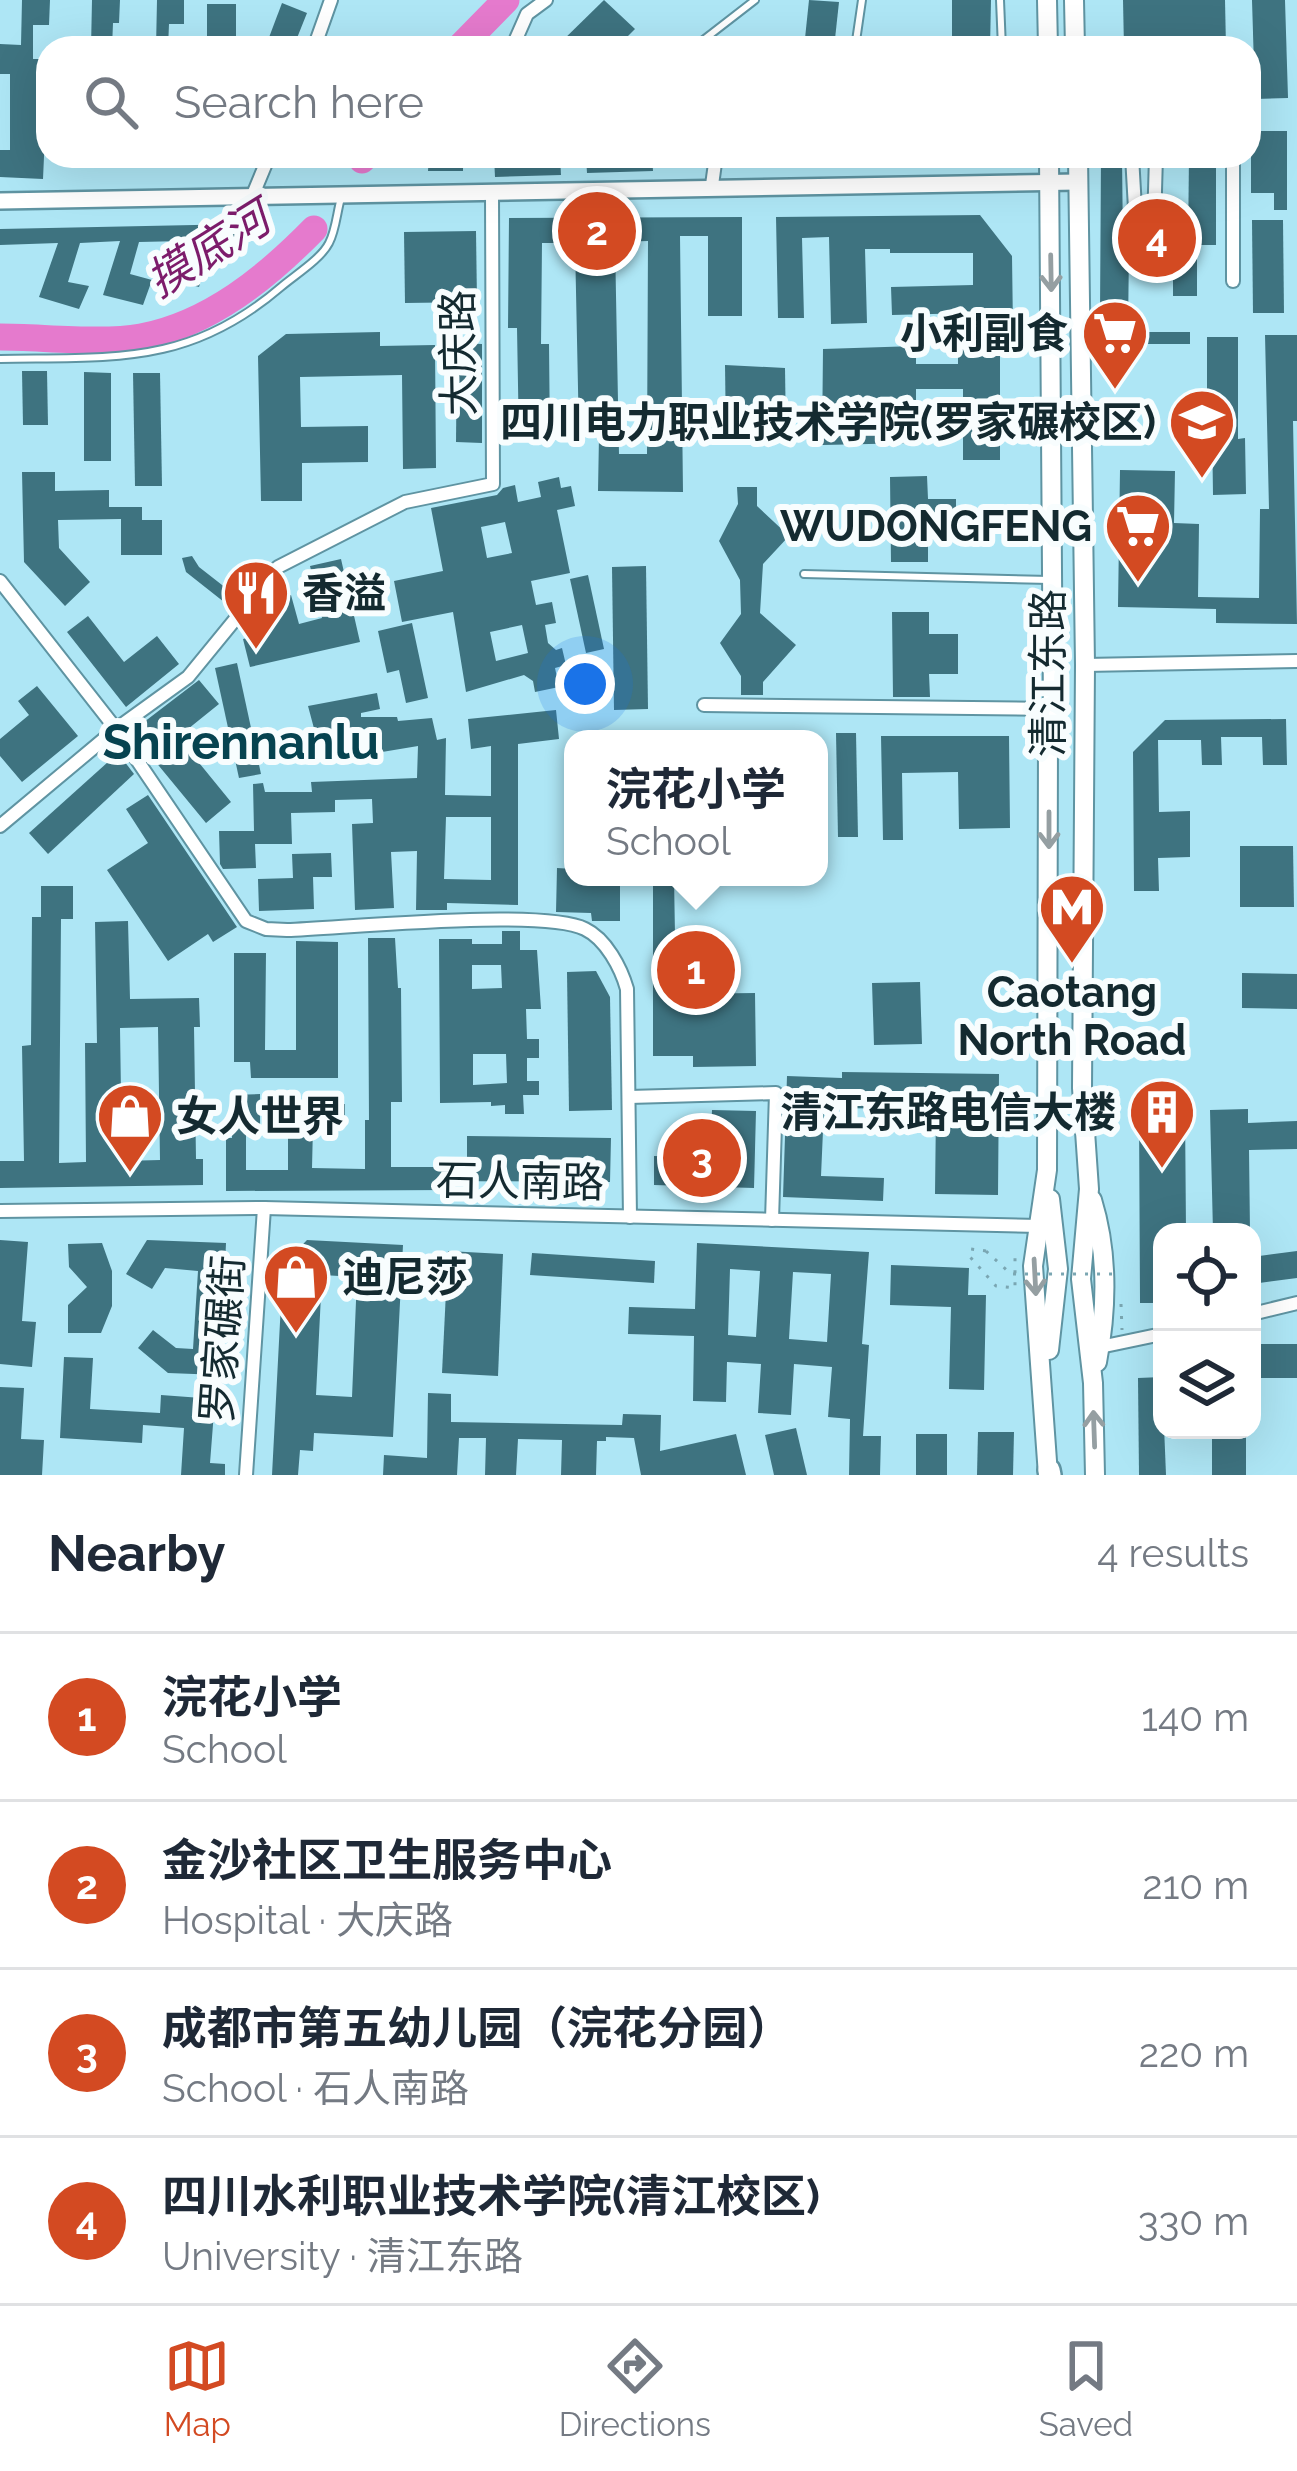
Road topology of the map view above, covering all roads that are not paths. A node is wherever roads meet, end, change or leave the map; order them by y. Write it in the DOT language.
graph roads {
  1 [pos="332,0"];
  2 [pos="546,0"];
  3 [pos="755,0"];
  4 [pos="862,0"];
  5 [pos="1000,0"];
  6 [pos="1047,0"];
  7 [pos="1074,0"];
  8 [pos="318,36"];
  9 [pos="517,36"];
  10 [pos="708,36"];
  11 [pos="857,36"];
  12 [pos="1002,36"];
  13 [pos="1048,36"];
  14 [pos="1076,36"];
  15 [pos="264,168"];
  16 [pos="714,168"];
  17 [pos="1049,168"];
  18 [pos="1078,168"];
  19 [pos="1133,168"];
  20 [pos="1156,168"];
  21 [pos="1233,168"];
  22 [pos="1050,182"];
  23 [pos="1078,182"];
  24 [pos="712,185"];
  25 [pos="492,193"];
  26 [pos="341,194"];
  27 [pos="252,197"];
  28 [pos="0,201"];
  29 [pos="1233,280"];
  30 [pos="0,359"];
  31 [pos="804,574"];
  32 [pos="1053,580"];
  33 [pos="0,581"];
  34 [pos="1297,661"];
  35 [pos="1085,665"];
  36 [pos="704,705"];
  37 [pos="1053,709"];
  38 [pos="116,729"];
  39 [pos="0,826"];
  40 [pos="629,1097"];
  41 [pos="1047,1170"];
  42 [pos="1089,1189"];
  43 [pos="264,1208"];
  44 [pos="0,1211"];
  45 [pos="630,1217"];
  46 [pos="772,1220"];
  47 [pos="1039,1226"];
  48 [pos="1297,1303"];
  49 [pos="1261,1312"];
  50 [pos="1153,1336"];
  51 [pos="1100,1347"];
  52 [pos="1093,1383"];
  53 [pos="1044,1385"];
  54 [pos="1049,1473"];
  55 [pos="246,1475"];
  56 [pos="1095,1475"];
  1 -- 8 [label="street"];
  2 -- 9 [label="street"];
  3 -- 10 [label="lane"];
  4 -- 11 [label="lane"];
  5 -- 12 [label="lane"];
  6 -- 13 [label="main road"];
  7 -- 14 [label="main road"];
  15 -- 27 [label="street"];
  16 -- 24 [label="street"];
  17 -- 22 [label="main road, 清江东路"];
  18 -- 23 [label="main road, 清江东路"];
  19 -- 20 [label="street"];
  21 -- 29 [label="street"];
  22 -- 23 [label="street"];
  22 -- 24 [label="street"];
  22 -- 32 [label="main road, 清江东路, one-way"];
  23 -- 35 [label="main road, 清江东路"];
  24 -- 25 [label="street"];
  25 -- 26 [label="street"];
  25 -- 38 [label="street, 大庆路"];
  26 -- 27 [label="street"];
  26 -- 30 [label="lane"];
  27 -- 28 [label="street"];
  31 -- 32 [label="lane"];
  32 -- 37 [label="main road, 清江东路"];
  33 -- 38 [label="street"];
  34 -- 35 [label="street"];
  35 -- 42 [label="main road, 清江东路"];
  36 -- 37 [label="street"];
  37 -- 41 [label="main road, 清江东路, one-way"];
  38 -- 39 [label="street, 大庆路"];
  38 -- 40 [label="street"];
  40 -- 45 [label="street"];
  40 -- 46 [label="street"];
  41 -- 47 [label="main road, 清江东路"];
  41 -- 53 [label="main road, 清江东路"];
  42 -- 51 [label="main road, 清江东路"];
  42 -- 52 [label="main road, 清江东路"];
  43 -- 44 [label="street, 石人南路"];
  43 -- 45 [label="street, 石人南路"];
  43 -- 55 [label="street, 罗家碾街"];
  45 -- 46 [label="street, 石人南路"];
  46 -- 47 [label="street, 石人南路"];
  47 -- 53 [label="main road, 清江东路, one-way"];
  48 -- 49 [label="street"];
  50 -- 51 [label="street"];
  51 -- 52 [label="main road, 清江东路"];
  56 -- 52 [label="main road, 清江东路, one-way"];
  53 -- 54 [label="main road, 清江东路"];
}
